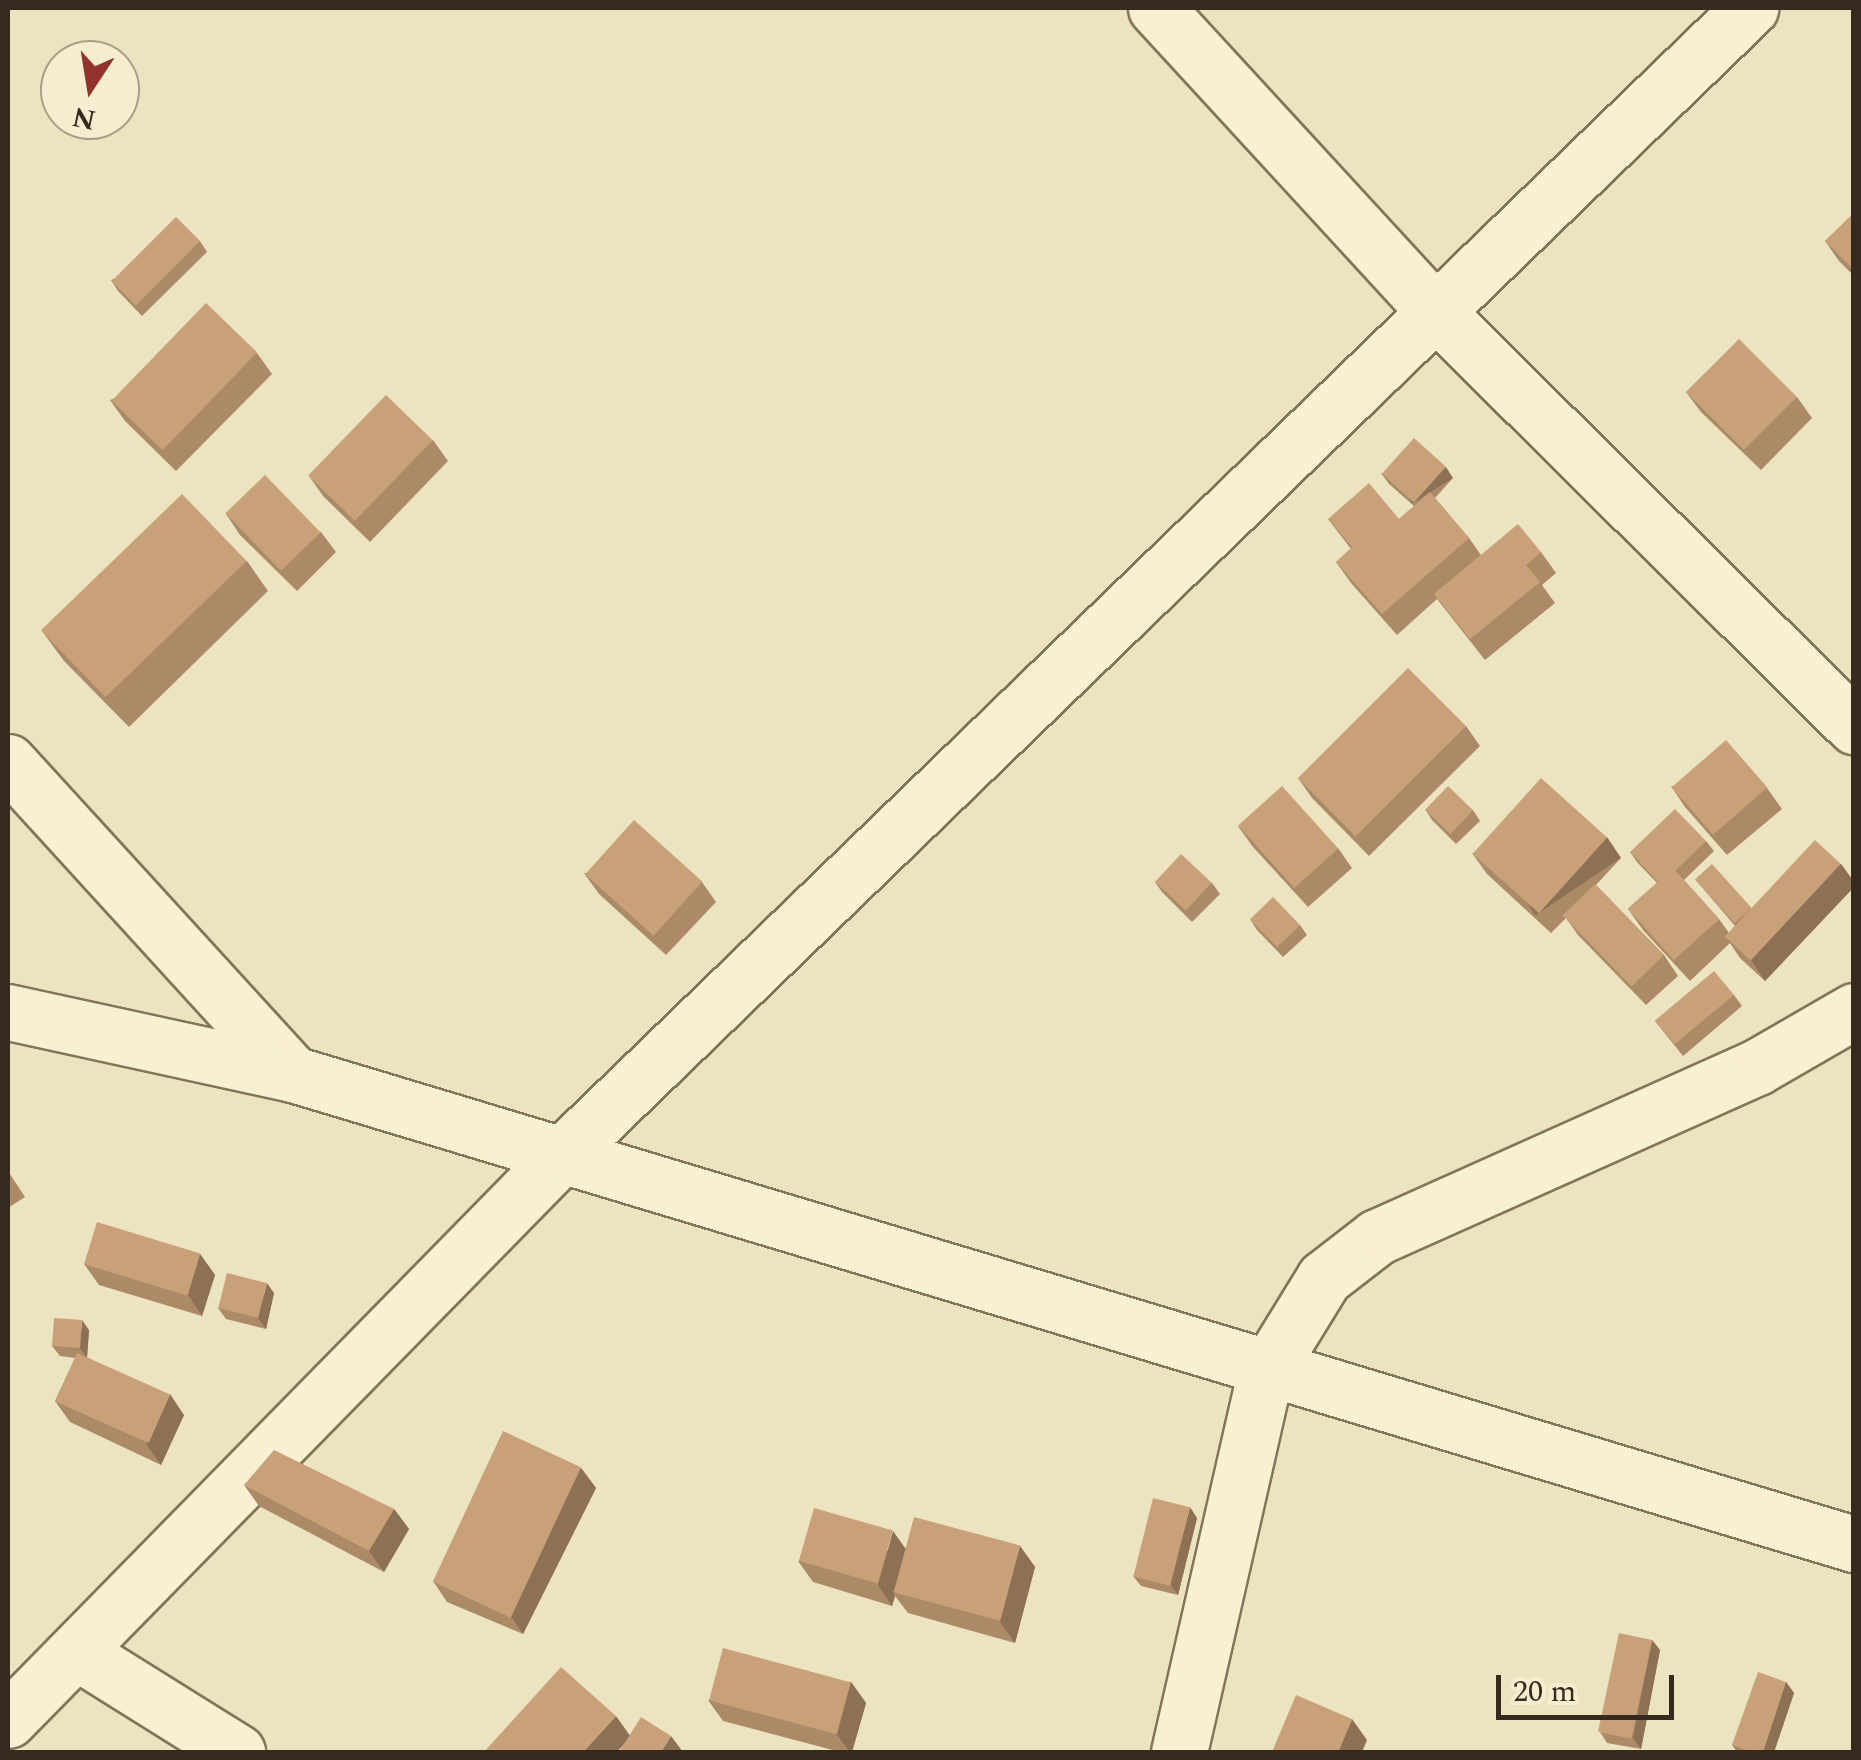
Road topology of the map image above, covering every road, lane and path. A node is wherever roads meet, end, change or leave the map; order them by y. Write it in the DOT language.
graph roads {
  1 [pos="1156,8"];
  2 [pos="1750,8"];
  3 [pos="1433,309"];
  4 [pos="1854,726"];
  5 [pos="8,762"];
  6 [pos="1854,1011"];
  7 [pos="8,1012"];
  8 [pos="292,1074"];
  9 [pos="564,1153"];
  10 [pos="1265,1374"];
  11 [pos="1854,1544"];
  12 [pos="77,1652"];
  13 [pos="8,1720"];
  14 [pos="237,1752"];
  15 [pos="1179,1752"];
  1 -- 3 [label="street"];
  2 -- 3 [label="street"];
  3 -- 4 [label="street"];
  3 -- 9 [label="street"];
  5 -- 8 [label="street"];
  6 -- 10 [label="street"];
  7 -- 8 [label="street"];
  8 -- 9 [label="street"];
  9 -- 10 [label="street"];
  9 -- 12 [label="street"];
  10 -- 11 [label="street"];
  10 -- 15 [label="street"];
  12 -- 13 [label="street"];
  12 -- 14 [label="street"];
}
